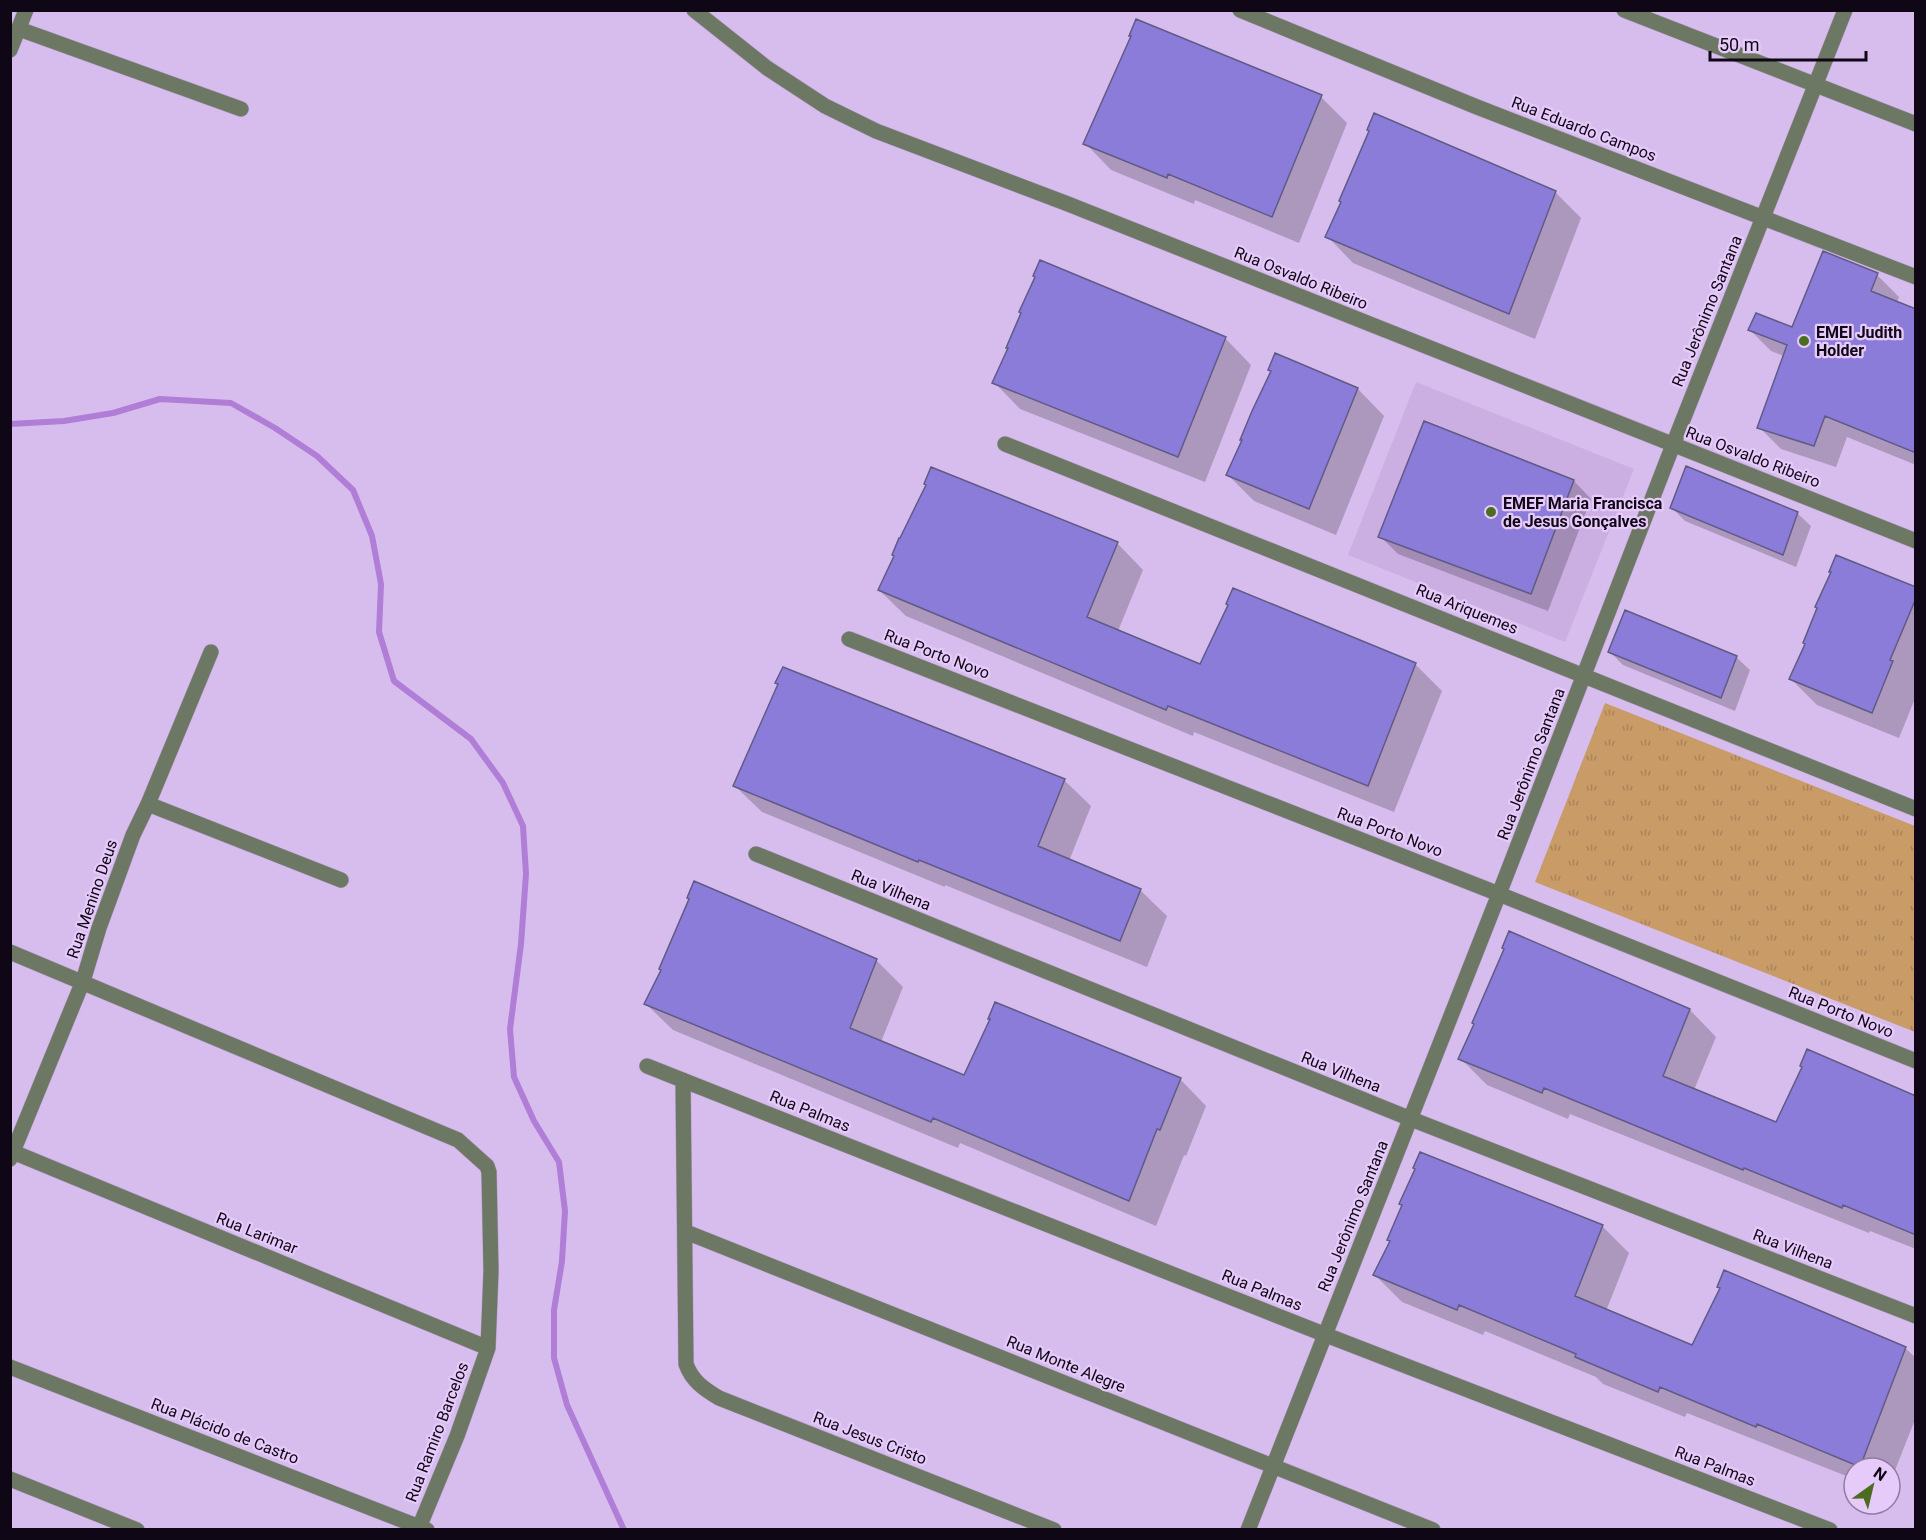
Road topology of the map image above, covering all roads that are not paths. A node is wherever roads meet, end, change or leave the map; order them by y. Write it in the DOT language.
graph roads {
  1 [pos="26,10"];
  2 [pos="694,10"];
  3 [pos="1240,10"];
  4 [pos="1624,10"];
  5 [pos="1845,10"];
  6 [pos="19,29"];
  7 [pos="10,50"];
  8 [pos="1816,84"];
  9 [pos="241,109"];
  10 [pos="1916,124"];
  11 [pos="1764,217"];
  12 [pos="1916,277"];
  13 [pos="1005,444"];
  14 [pos="1673,446"];
  15 [pos="1916,541"];
  16 [pos="849,639"];
  17 [pos="210,652"];
  18 [pos="1585,675"];
  19 [pos="148,804"];
  20 [pos="1916,809"];
  21 [pos="756,854"];
  22 [pos="341,880"];
  23 [pos="1499,894"];
  24 [pos="10,952"];
  25 [pos="83,981"];
  26 [pos="1916,1062"];
  27 [pos="647,1066"];
  28 [pos="682,1080"];
  29 [pos="1411,1119"];
  30 [pos="12,1155"];
  31 [pos="686,1232"];
  32 [pos="1916,1316"];
  33 [pos="1326,1335"];
  34 [pos="488,1348"];
  35 [pos="10,1367"];
  36 [pos="1272,1466"];
  37 [pos="10,1479"];
  38 [pos="422,1529"];
  39 [pos="137,1530"];
  40 [pos="1054,1530"];
  41 [pos="1248,1530"];
  42 [pos="1433,1530"];
  43 [pos="1830,1530"];
  1 -- 6 [label="street"];
  2 -- 14 [label="street, Rua Osvaldo Ribeiro"];
  3 -- 11 [label="street, Rua Eduardo Campos"];
  4 -- 8 [label="street"];
  5 -- 8 [label="street, Rua Jerônimo Santana"];
  6 -- 7 [label="street"];
  6 -- 9 [label="street"];
  8 -- 10 [label="street"];
  8 -- 11 [label="street, Rua Jerônimo Santana"];
  11 -- 12 [label="street, Rua Eduardo Campos"];
  11 -- 14 [label="street, Rua Jerônimo Santana"];
  13 -- 18 [label="street, Rua Ariquemes"];
  14 -- 15 [label="street, Rua Osvaldo Ribeiro"];
  14 -- 18 [label="street, Rua Jerônimo Santana"];
  16 -- 23 [label="street, Rua Porto Novo"];
  17 -- 19 [label="street, Rua Menino Deus"];
  18 -- 20 [label="street, Rua Ariquemes"];
  18 -- 23 [label="street, Rua Jerônimo Santana"];
  19 -- 22 [label="street"];
  19 -- 25 [label="street, Rua Menino Deus"];
  21 -- 29 [label="street, Rua Vilhena"];
  23 -- 26 [label="street, Rua Porto Novo"];
  23 -- 29 [label="street, Rua Jerônimo Santana"];
  24 -- 25 [label="street, Rua Ramiro Barcelos"];
  25 -- 30 [label="street, Rua Menino Deus"];
  25 -- 34 [label="street, Rua Ramiro Barcelos"];
  27 -- 28 [label="street, Rua Palmas"];
  28 -- 31 [label="street"];
  28 -- 33 [label="street, Rua Palmas"];
  29 -- 32 [label="street, Rua Vilhena"];
  29 -- 33 [label="street, Rua Jerônimo Santana"];
  30 -- 34 [label="street, Rua Larimar"];
  31 -- 36 [label="street, Rua Monte Alegre"];
  31 -- 40 [label="street, Rua Jesus Cristo"];
  33 -- 36 [label="street, Rua Jerônimo Santana"];
  33 -- 43 [label="street, Rua Palmas"];
  34 -- 38 [label="street, Rua Ramiro Barcelos"];
  35 -- 38 [label="street, Rua Plácido de Castro"];
  36 -- 41 [label="street, Rua Jerônimo Santana"];
  36 -- 42 [label="street, Rua Monte Alegre"];
  37 -- 39 [label="street"];
}
